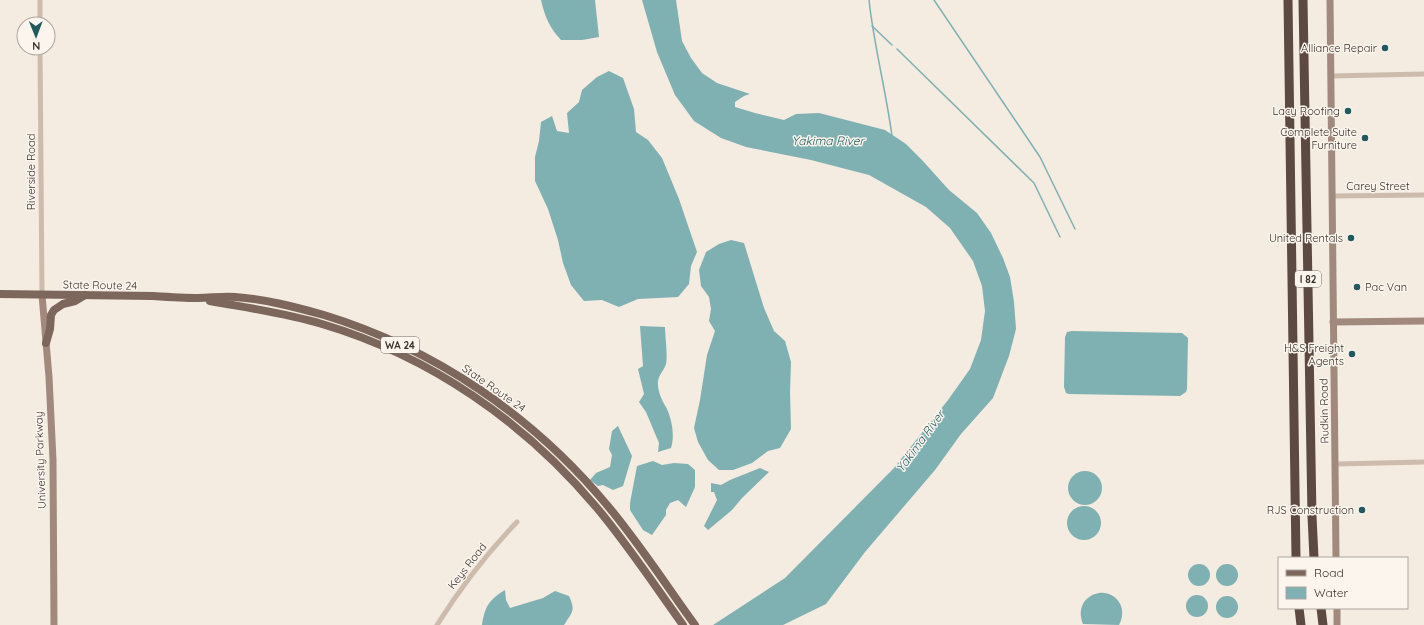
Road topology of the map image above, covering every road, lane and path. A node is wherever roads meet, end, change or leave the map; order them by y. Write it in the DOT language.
graph roads {
  1 [pos="40,0"];
  2 [pos="1288,0"];
  3 [pos="1303,0"];
  4 [pos="1330,0"];
  5 [pos="40,16"];
  6 [pos="40,56"];
  7 [pos="1424,74"];
  8 [pos="1331,76"];
  9 [pos="1424,195"];
  10 [pos="1332,196"];
  11 [pos="0,294"];
  12 [pos="42,295"];
  13 [pos="85,295"];
  14 [pos="199,298"];
  15 [pos="1424,321"];
  16 [pos="1333,322"];
  17 [pos="46,343"];
  18 [pos="1424,462"];
  19 [pos="1336,464"];
  20 [pos="1312,516"];
  21 [pos="517,522"];
  22 [pos="1296,557"];
  23 [pos="1314,557"];
  24 [pos="1318,557"];
  25 [pos="1336,557"];
  26 [pos="1299,609"];
  27 [pos="1316,609"];
  28 [pos="1321,609"];
  29 [pos="1337,609"];
  30 [pos="54,625"];
  31 [pos="438,625"];
  32 [pos="683,625"];
  33 [pos="695,625"];
  34 [pos="1300,625"];
  35 [pos="1317,625"];
  36 [pos="1323,625"];
  37 [pos="1337,625"];
  1 -- 5 [label="street"];
  2 -- 22 [label="highway, I 82"];
  3 -- 20 [label="highway, I 82"];
  4 -- 8 [label="street, Rudkin Road"];
  6 -- 12 [label="street, Riverside Road"];
  7 -- 8 [label="street"];
  8 -- 10 [label="street, Rudkin Road"];
  9 -- 10 [label="street, Carey Street"];
  10 -- 16 [label="street, Rudkin Road"];
  11 -- 12 [label="main road, State Route 24 / WA 24"];
  12 -- 13 [label="main road, State Route 24 / WA 24"];
  12 -- 17 [label="street, University Parkway"];
  13 -- 14 [label="main road, State Route 24 / WA 24"];
  13 -- 17 [label="main road"];
  14 -- 32 [label="main road, State Route 24 / WA 24"];
  14 -- 33 [label="main road, State Route 24 / WA 24"];
  15 -- 16 [label="street"];
  16 -- 19 [label="street, Rudkin Road"];
  17 -- 30 [label="street, University Parkway"];
  18 -- 19 [label="street"];
  19 -- 25 [label="street, Rudkin Road"];
  20 -- 23 [label="highway, I 82"];
  20 -- 24 [label="highway"];
  21 -- 31 [label="street, Keys Road"];
  26 -- 34 [label="highway"];
  27 -- 35 [label="highway"];
  28 -- 36 [label="highway"];
  29 -- 37 [label="street"];
}
